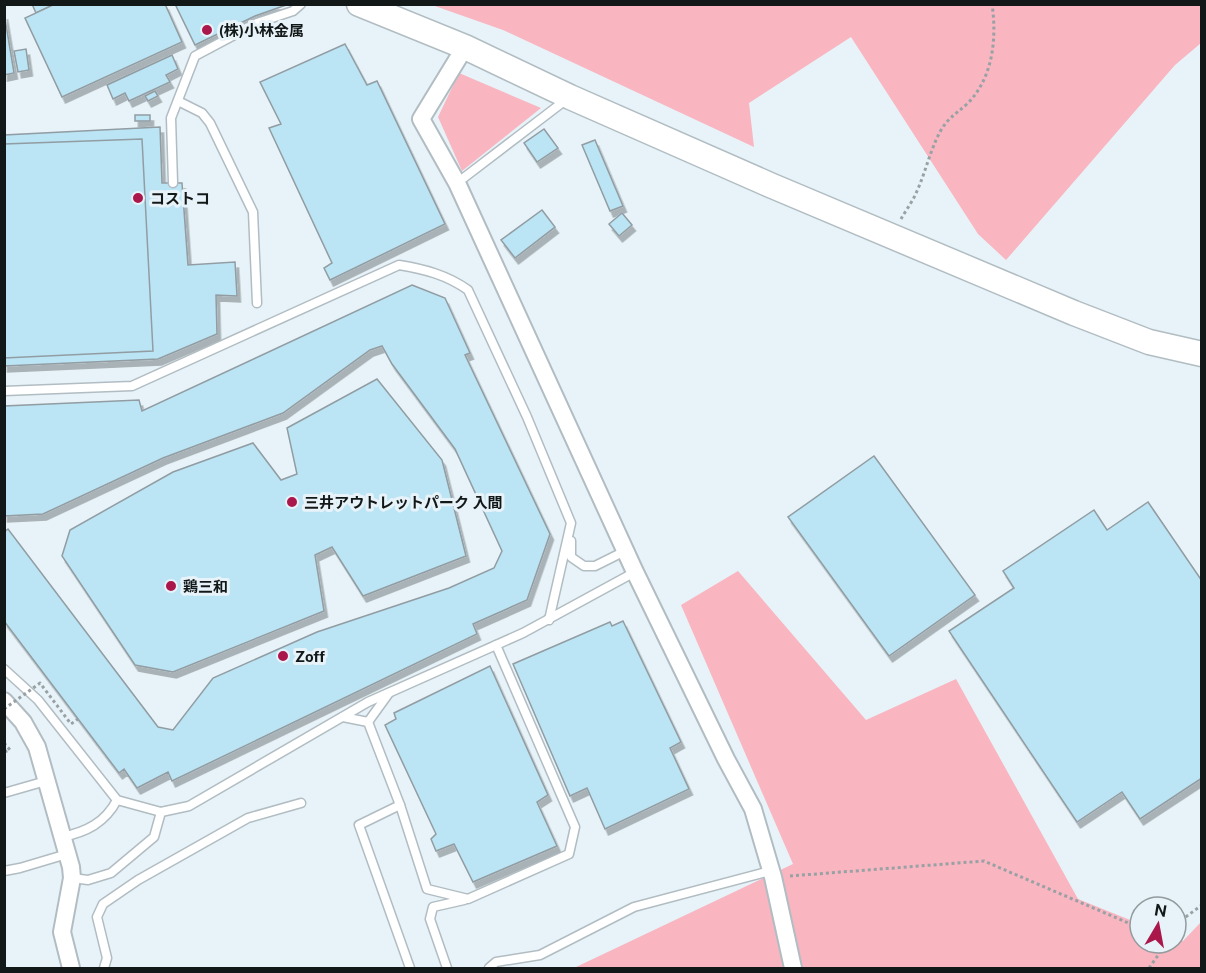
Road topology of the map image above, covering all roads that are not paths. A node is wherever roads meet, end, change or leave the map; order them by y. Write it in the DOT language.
graph roads {
  1 [pos="301,4"];
  2 [pos="359,4"];
  3 [pos="465,47"];
  4 [pos="570,97"];
  5 [pos="178,101"];
  6 [pos="173,183"];
  7 [pos="457,183"];
  8 [pos="257,303"];
  9 [pos="1202,354"];
  10 [pos="4,392"];
  11 [pos="571,523"];
  12 [pos="625,551"];
  13 [pos="635,573"];
  14 [pos="549,620"];
  15 [pos="496,645"];
  16 [pos="4,669"];
  17 [pos="389,693"];
  18 [pos="4,701"];
  19 [pos="343,717"];
  20 [pos="368,722"];
  21 [pos="46,781"];
  22 [pos="4,793"];
  23 [pos="117,800"];
  24 [pos="301,803"];
  25 [pos="399,805"];
  26 [pos="161,812"];
  27 [pos="62,837"];
  28 [pos="67,854"];
  29 [pos="4,871"];
  30 [pos="771,874"];
  31 [pos="72,878"];
  32 [pos="468,899"];
  33 [pos="71,969"];
  34 [pos="104,969"];
  35 [pos="410,969"];
  36 [pos="447,969"];
  37 [pos="489,969"];
  38 [pos="793,969"];
  1 -- 5 [label="lane"];
  2 -- 3 [label="street"];
  3 -- 4 [label="street"];
  3 -- 7 [label="street"];
  4 -- 7 [label="lane"];
  4 -- 9 [label="street"];
  5 -- 6 [label="lane"];
  5 -- 8 [label="lane"];
  7 -- 12 [label="street"];
  10 -- 11 [label="lane"];
  11 -- 12 [label="lane"];
  11 -- 14 [label="lane"];
  12 -- 13 [label="street"];
  13 -- 14 [label="lane"];
  13 -- 30 [label="street"];
  14 -- 15 [label="lane"];
  15 -- 17 [label="lane"];
  15 -- 32 [label="lane"];
  16 -- 23 [label="lane"];
  17 -- 19 [label="lane"];
  17 -- 20 [label="lane"];
  18 -- 21 [label="street"];
  19 -- 20 [label="lane"];
  19 -- 26 [label="lane"];
  20 -- 25 [label="lane"];
  21 -- 22 [label="lane"];
  21 -- 27 [label="street"];
  23 -- 26 [label="lane"];
  23 -- 27 [label="lane"];
  24 -- 34 [label="lane"];
  25 -- 32 [label="lane"];
  25 -- 35 [label="lane"];
  26 -- 31 [label="lane"];
  27 -- 28 [label="street"];
  28 -- 29 [label="lane"];
  28 -- 31 [label="street"];
  30 -- 37 [label="lane"];
  30 -- 38 [label="street"];
  31 -- 33 [label="street"];
  32 -- 36 [label="lane"];
}
